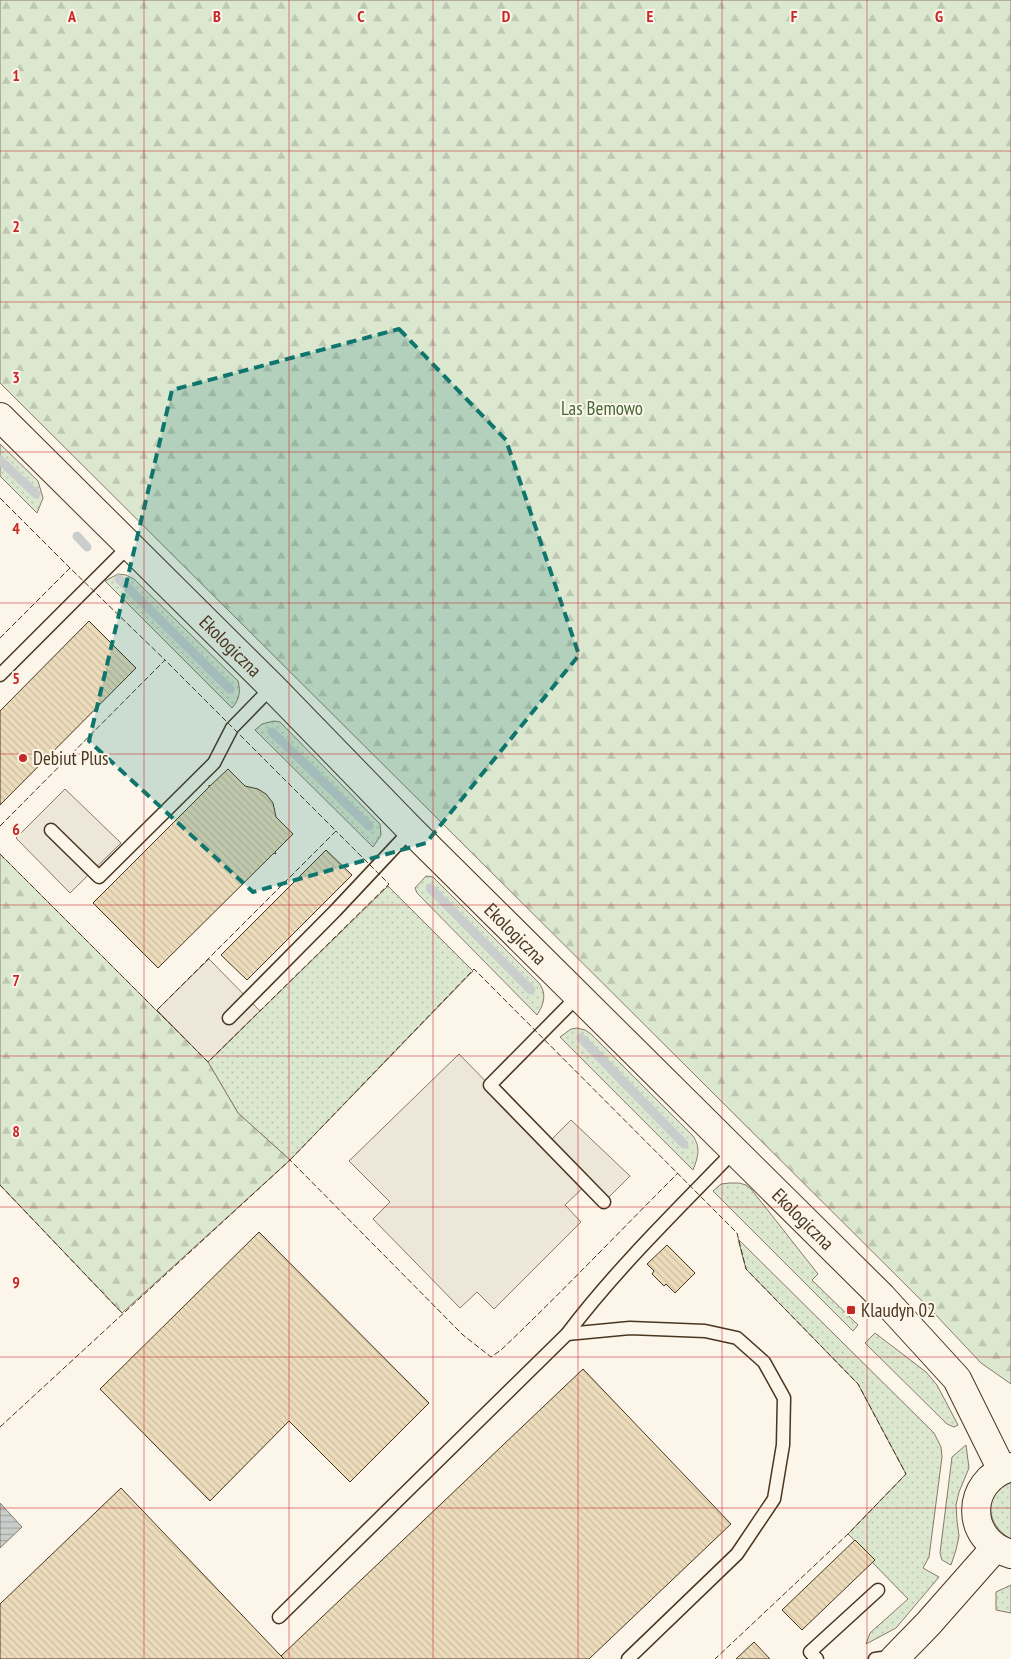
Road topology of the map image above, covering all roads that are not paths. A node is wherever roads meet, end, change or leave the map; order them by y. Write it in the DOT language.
graph roads {
  1 [pos="0,417"];
  2 [pos="129,546"];
  3 [pos="0,674"];
  4 [pos="272,687"];
  5 [pos="50,830"];
  6 [pos="411,830"];
  7 [pos="579,995"];
  8 [pos="229,1018"];
  9 [pos="734,1151"];
  10 [pos="604,1202"];
  11 [pos="567,1334"];
  12 [pos="1006,1469"];
  13 [pos="1003,1551"];
  14 [pos="878,1590"];
  15 [pos="279,1617"];
  16 [pos="889,1658"];
  17 [pos="628,1659"];
  18 [pos="816,1659"];
  1 -- 2 [label="street, Ekologiczna"];
  2 -- 3 [label="lane"];
  2 -- 4 [label="street, Ekologiczna"];
  4 -- 5 [label="lane"];
  4 -- 6 [label="street, Ekologiczna"];
  6 -- 7 [label="street, Ekologiczna"];
  6 -- 8 [label="lane"];
  7 -- 9 [label="street, Ekologiczna"];
  7 -- 10 [label="lane"];
  9 -- 11 [label="lane"];
  9 -- 12 [label="street, Ekologiczna"];
  11 -- 15 [label="lane"];
  11 -- 17 [label="lane"];
  12 -- 13 [label="street"];
  13 -- 16 [label="street"];
  14 -- 18 [label="lane"];
}
